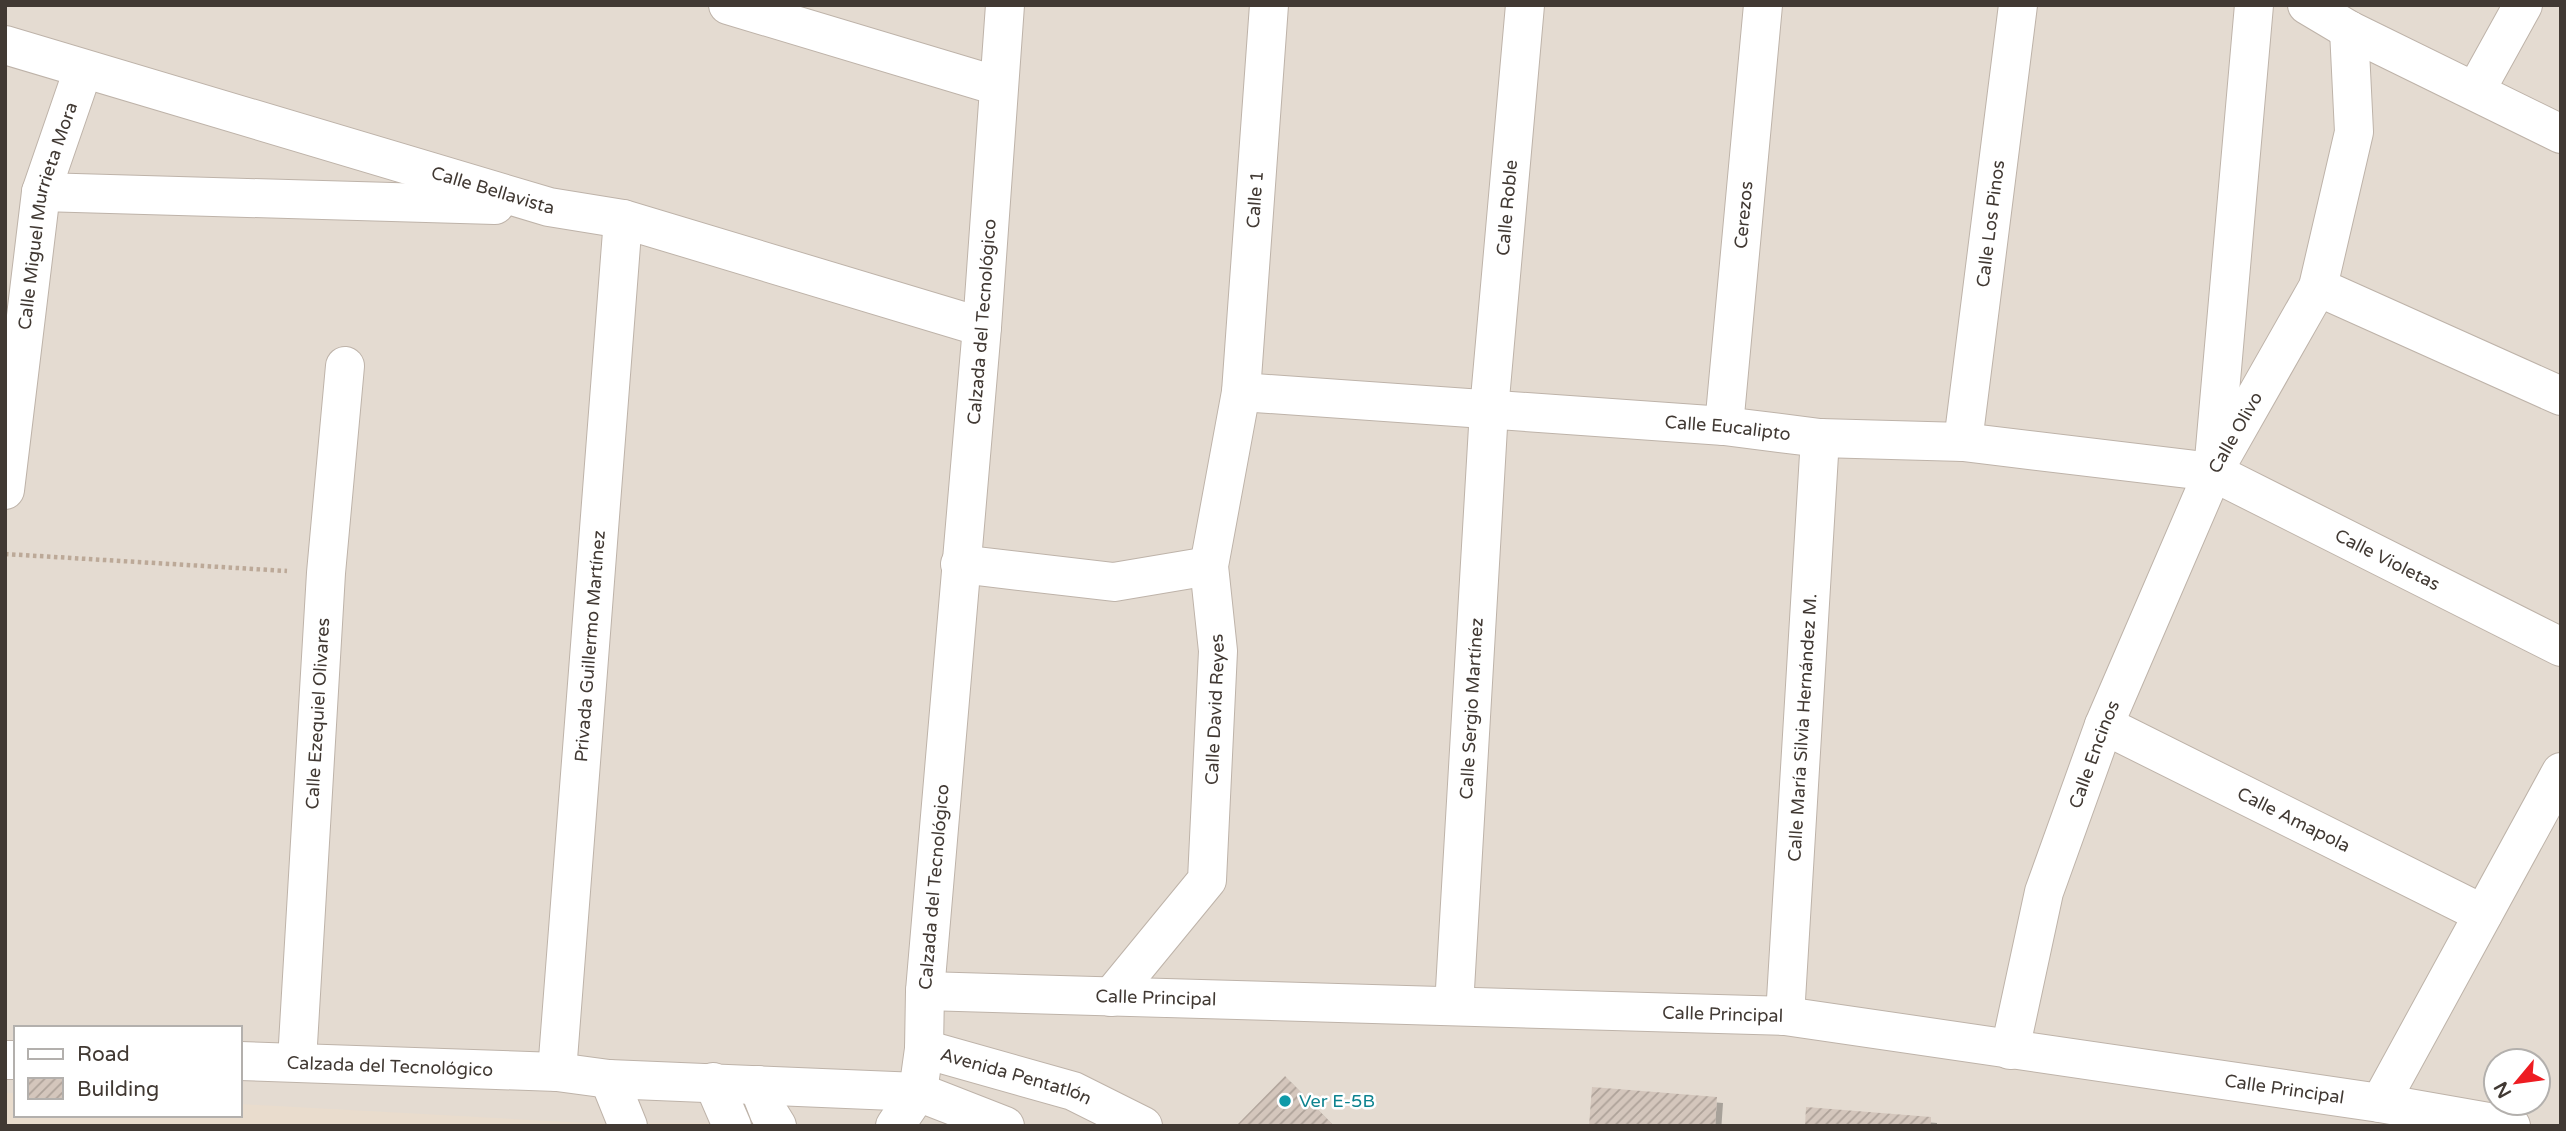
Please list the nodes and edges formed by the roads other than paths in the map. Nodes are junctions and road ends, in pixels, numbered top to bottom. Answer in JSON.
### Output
{"nodes":[{"id":1,"x":728,"y":5,"type":"edge"},
{"id":2,"x":1005,"y":5,"type":"edge"},
{"id":3,"x":1269,"y":5,"type":"edge"},
{"id":4,"x":1525,"y":5,"type":"edge"},
{"id":5,"x":1763,"y":5,"type":"edge"},
{"id":6,"x":2018,"y":5,"type":"edge"},
{"id":7,"x":2254,"y":5,"type":"edge"},
{"id":8,"x":2306,"y":5,"type":"edge"},
{"id":9,"x":2523,"y":5,"type":"edge"},
{"id":10,"x":2349,"y":30,"type":"junction"},
{"id":11,"x":5,"y":45,"type":"edge"},
{"id":12,"x":83,"y":70,"type":"junction"},
{"id":13,"x":998,"y":86,"type":"junction"},
{"id":14,"x":2476,"y":90,"type":"junction"},
{"id":15,"x":2561,"y":134,"type":"edge"},
{"id":16,"x":41,"y":192,"type":"junction"},
{"id":17,"x":549,"y":207,"type":"junction"},
{"id":18,"x":623,"y":219,"type":"junction"},
{"id":19,"x":18,"y":285,"type":"edge"},
{"id":20,"x":2318,"y":287,"type":"junction"},
{"id":21,"x":982,"y":327,"type":"junction"},
{"id":22,"x":345,"y":366,"type":"dead end"},
{"id":23,"x":1241,"y":392,"type":"junction"},
{"id":24,"x":2561,"y":396,"type":"edge"},
{"id":25,"x":1489,"y":410,"type":"junction"},
{"id":26,"x":1724,"y":426,"type":"junction"},
{"id":27,"x":1820,"y":438,"type":"junction"},
{"id":28,"x":1963,"y":442,"type":"junction"},
{"id":29,"x":2213,"y":472,"type":"junction"},
{"id":30,"x":5,"y":490,"type":"edge"},
{"id":31,"x":960,"y":564,"type":"junction"},
{"id":32,"x":1209,"y":566,"type":"junction"},
{"id":33,"x":2561,"y":647,"type":"edge"},
{"id":34,"x":2104,"y":725,"type":"junction"},
{"id":35,"x":2561,"y":772,"type":"edge"},
{"id":36,"x":2483,"y":914,"type":"junction"},
{"id":37,"x":925,"y":992,"type":"junction"},
{"id":38,"x":1111,"y":997,"type":"junction"},
{"id":39,"x":1454,"y":1006,"type":"junction"},
{"id":40,"x":1785,"y":1016,"type":"junction"},
{"id":41,"x":924,"y":1049,"type":"junction"},
{"id":42,"x":2010,"y":1050,"type":"junction"},
{"id":43,"x":242,"y":1061,"type":"edge"},
{"id":44,"x":297,"y":1061,"type":"junction"},
{"id":45,"x":556,"y":1072,"type":"junction"},
{"id":46,"x":609,"y":1079,"type":"junction"},
{"id":47,"x":713,"y":1082,"type":"junction"},
{"id":48,"x":758,"y":1085,"type":"junction"},
{"id":49,"x":918,"y":1093,"type":"junction"},
{"id":50,"x":2380,"y":1102,"type":"junction"},
{"id":51,"x":628,"y":1126,"type":"edge"},
{"id":52,"x":732,"y":1126,"type":"edge"},
{"id":53,"x":777,"y":1126,"type":"edge"},
{"id":54,"x":895,"y":1126,"type":"edge"},
{"id":55,"x":1004,"y":1126,"type":"edge"},
{"id":56,"x":1143,"y":1126,"type":"edge"},
{"id":57,"x":2511,"y":1126,"type":"edge"}],
"edges":[{"from":1,"to":13,"type":"street"},
{"from":2,"to":13,"type":"street","name":"Calzada del Tecnológico"},
{"from":3,"to":23,"type":"street","name":"Calle 1"},
{"from":4,"to":25,"type":"street","name":"Calle Roble"},
{"from":5,"to":26,"type":"street","name":"Cerezos"},
{"from":6,"to":28,"type":"street","name":"Calle Los Pinos"},
{"from":7,"to":29,"type":"street","name":"Calle Olivo"},
{"from":8,"to":10,"type":"street"},
{"from":9,"to":14,"type":"street"},
{"from":10,"to":14,"type":"street"},
{"from":10,"to":20,"type":"street","name":"Calle Olivo"},
{"from":11,"to":12,"type":"street","name":"Calle Bellavista"},
{"from":12,"to":16,"type":"street","name":"Calle Miguel Murrieta Mora"},
{"from":12,"to":17,"type":"street","name":"Calle Bellavista"},
{"from":13,"to":21,"type":"street","name":"Calzada del Tecnológico"},
{"from":14,"to":15,"type":"street"},
{"from":16,"to":17,"type":"street"},
{"from":16,"to":19,"type":"street","name":"Calle Miguel Murrieta Mora"},
{"from":17,"to":18,"type":"street","name":"Calle Bellavista"},
{"from":18,"to":21,"type":"street","name":"Calle Bellavista"},
{"from":18,"to":45,"type":"street","name":"Privada Guillermo Martínez"},
{"from":19,"to":30,"type":"street","name":"Calle Miguel Murrieta Mora"},
{"from":20,"to":24,"type":"street"},
{"from":20,"to":29,"type":"street","name":"Calle Olivo"},
{"from":21,"to":31,"type":"street","name":"Calzada del Tecnológico"},
{"from":22,"to":44,"type":"street","name":"Calle Ezequiel Olivares"},
{"from":23,"to":25,"type":"street","name":"Calle Eucalipto"},
{"from":23,"to":32,"type":"street","name":"Calle David Reyes"},
{"from":25,"to":26,"type":"street","name":"Calle Eucalipto"},
{"from":25,"to":39,"type":"street","name":"Calle Sergio Martínez"},
{"from":26,"to":27,"type":"street","name":"Calle Eucalipto"},
{"from":27,"to":28,"type":"street","name":"Calle Eucalipto"},
{"from":27,"to":40,"type":"street","name":"Calle María Silvia Hernández M."},
{"from":28,"to":29,"type":"street","name":"Calle Eucalipto"},
{"from":29,"to":33,"type":"street","name":"Calle Violetas"},
{"from":29,"to":34,"type":"street","name":"Calle Encinos"},
{"from":31,"to":32,"type":"street"},
{"from":31,"to":37,"type":"street","name":"Calzada del Tecnológico"},
{"from":32,"to":38,"type":"street","name":"Calle David Reyes"},
{"from":34,"to":36,"type":"street","name":"Calle Amapola"},
{"from":34,"to":42,"type":"street","name":"Calle Encinos"},
{"from":35,"to":36,"type":"street"},
{"from":36,"to":50,"type":"street"},
{"from":37,"to":38,"type":"street","name":"Calle Principal"},
{"from":37,"to":41,"type":"street","name":"Calzada del Tecnológico"},
{"from":38,"to":39,"type":"street","name":"Calle Principal"},
{"from":39,"to":40,"type":"street","name":"Calle Principal"},
{"from":40,"to":42,"type":"street","name":"Calle Principal"},
{"from":41,"to":49,"type":"street","name":"Calzada del Tecnológico"},
{"from":41,"to":56,"type":"street","name":"Avenida Pentatlón"},
{"from":42,"to":50,"type":"street","name":"Calle Principal"},
{"from":43,"to":44,"type":"street","name":"Calzada del Tecnológico"},
{"from":44,"to":45,"type":"street","name":"Calzada del Tecnológico"},
{"from":45,"to":46,"type":"street","name":"Calzada del Tecnológico"},
{"from":46,"to":47,"type":"street","name":"Calzada del Tecnológico"},
{"from":46,"to":51,"type":"street"},
{"from":47,"to":48,"type":"street","name":"Calzada del Tecnológico"},
{"from":47,"to":52,"type":"street"},
{"from":48,"to":49,"type":"street","name":"Calzada del Tecnológico"},
{"from":48,"to":53,"type":"street"},
{"from":49,"to":54,"type":"street"},
{"from":49,"to":55,"type":"street"},
{"from":50,"to":57,"type":"street","name":"Calle Principal"}]}
